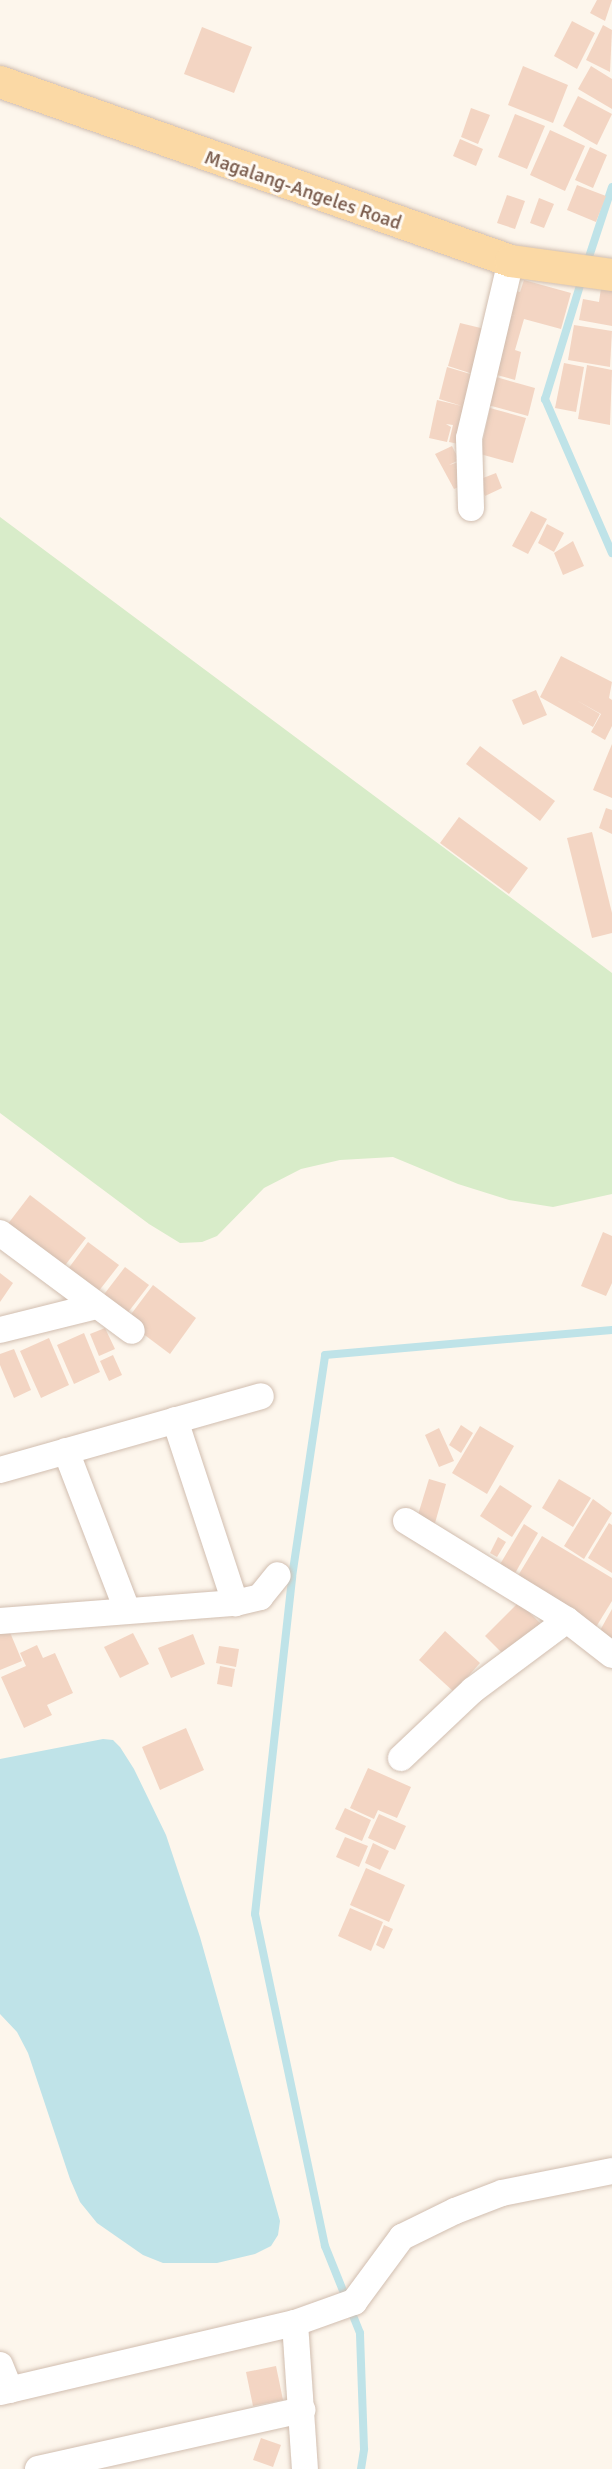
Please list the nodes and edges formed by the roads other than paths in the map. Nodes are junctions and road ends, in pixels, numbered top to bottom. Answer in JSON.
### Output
{"nodes":[{"id":1,"x":0,"y":82,"type":"edge"},
{"id":2,"x":511,"y":261,"type":"junction"},
{"id":3,"x":609,"y":275,"type":"edge"},
{"id":4,"x":471,"y":508,"type":"dead end"},
{"id":5,"x":0,"y":1233,"type":"edge"},
{"id":6,"x":96,"y":1306,"type":"junction"},
{"id":7,"x":0,"y":1330,"type":"edge"},
{"id":8,"x":132,"y":1331,"type":"dead end"},
{"id":9,"x":261,"y":1396,"type":"dead end"},
{"id":10,"x":175,"y":1420,"type":"junction"},
{"id":11,"x":66,"y":1451,"type":"junction"},
{"id":12,"x":0,"y":1470,"type":"edge"},
{"id":13,"x":406,"y":1521,"type":"dead end"},
{"id":14,"x":278,"y":1575,"type":"dead end"},
{"id":15,"x":235,"y":1603,"type":"junction"},
{"id":16,"x":127,"y":1610,"type":"junction"},
{"id":17,"x":2,"y":1616,"type":"edge"},
{"id":18,"x":567,"y":1620,"type":"junction"},
{"id":19,"x":612,"y":1655,"type":"edge"},
{"id":20,"x":401,"y":1758,"type":"dead end"},
{"id":21,"x":612,"y":2171,"type":"edge"},
{"id":22,"x":301,"y":2321,"type":"junction"},
{"id":23,"x":0,"y":2365,"type":"edge"},
{"id":24,"x":5,"y":2391,"type":"edge"},
{"id":25,"x":302,"y":2410,"type":"junction"},
{"id":26,"x":38,"y":2469,"type":"edge"},
{"id":27,"x":305,"y":2469,"type":"edge"}],
"edges":[{"from":1,"to":2,"type":"main road","name":"Magalang-Angeles Road"},
{"from":2,"to":3,"type":"main road","name":"Magalang-Angeles Road"},
{"from":2,"to":4,"type":"street"},
{"from":5,"to":6,"type":"street"},
{"from":6,"to":7,"type":"street"},
{"from":6,"to":8,"type":"street"},
{"from":9,"to":10,"type":"street"},
{"from":10,"to":11,"type":"street"},
{"from":10,"to":15,"type":"street"},
{"from":11,"to":12,"type":"street"},
{"from":11,"to":16,"type":"street"},
{"from":13,"to":18,"type":"street"},
{"from":14,"to":15,"type":"street"},
{"from":15,"to":16,"type":"street"},
{"from":16,"to":17,"type":"street"},
{"from":18,"to":19,"type":"street"},
{"from":18,"to":20,"type":"street"},
{"from":21,"to":22,"type":"street"},
{"from":22,"to":24,"type":"street"},
{"from":22,"to":25,"type":"street"},
{"from":23,"to":24,"type":"street"},
{"from":25,"to":26,"type":"street"},
{"from":25,"to":27,"type":"street"}]}
